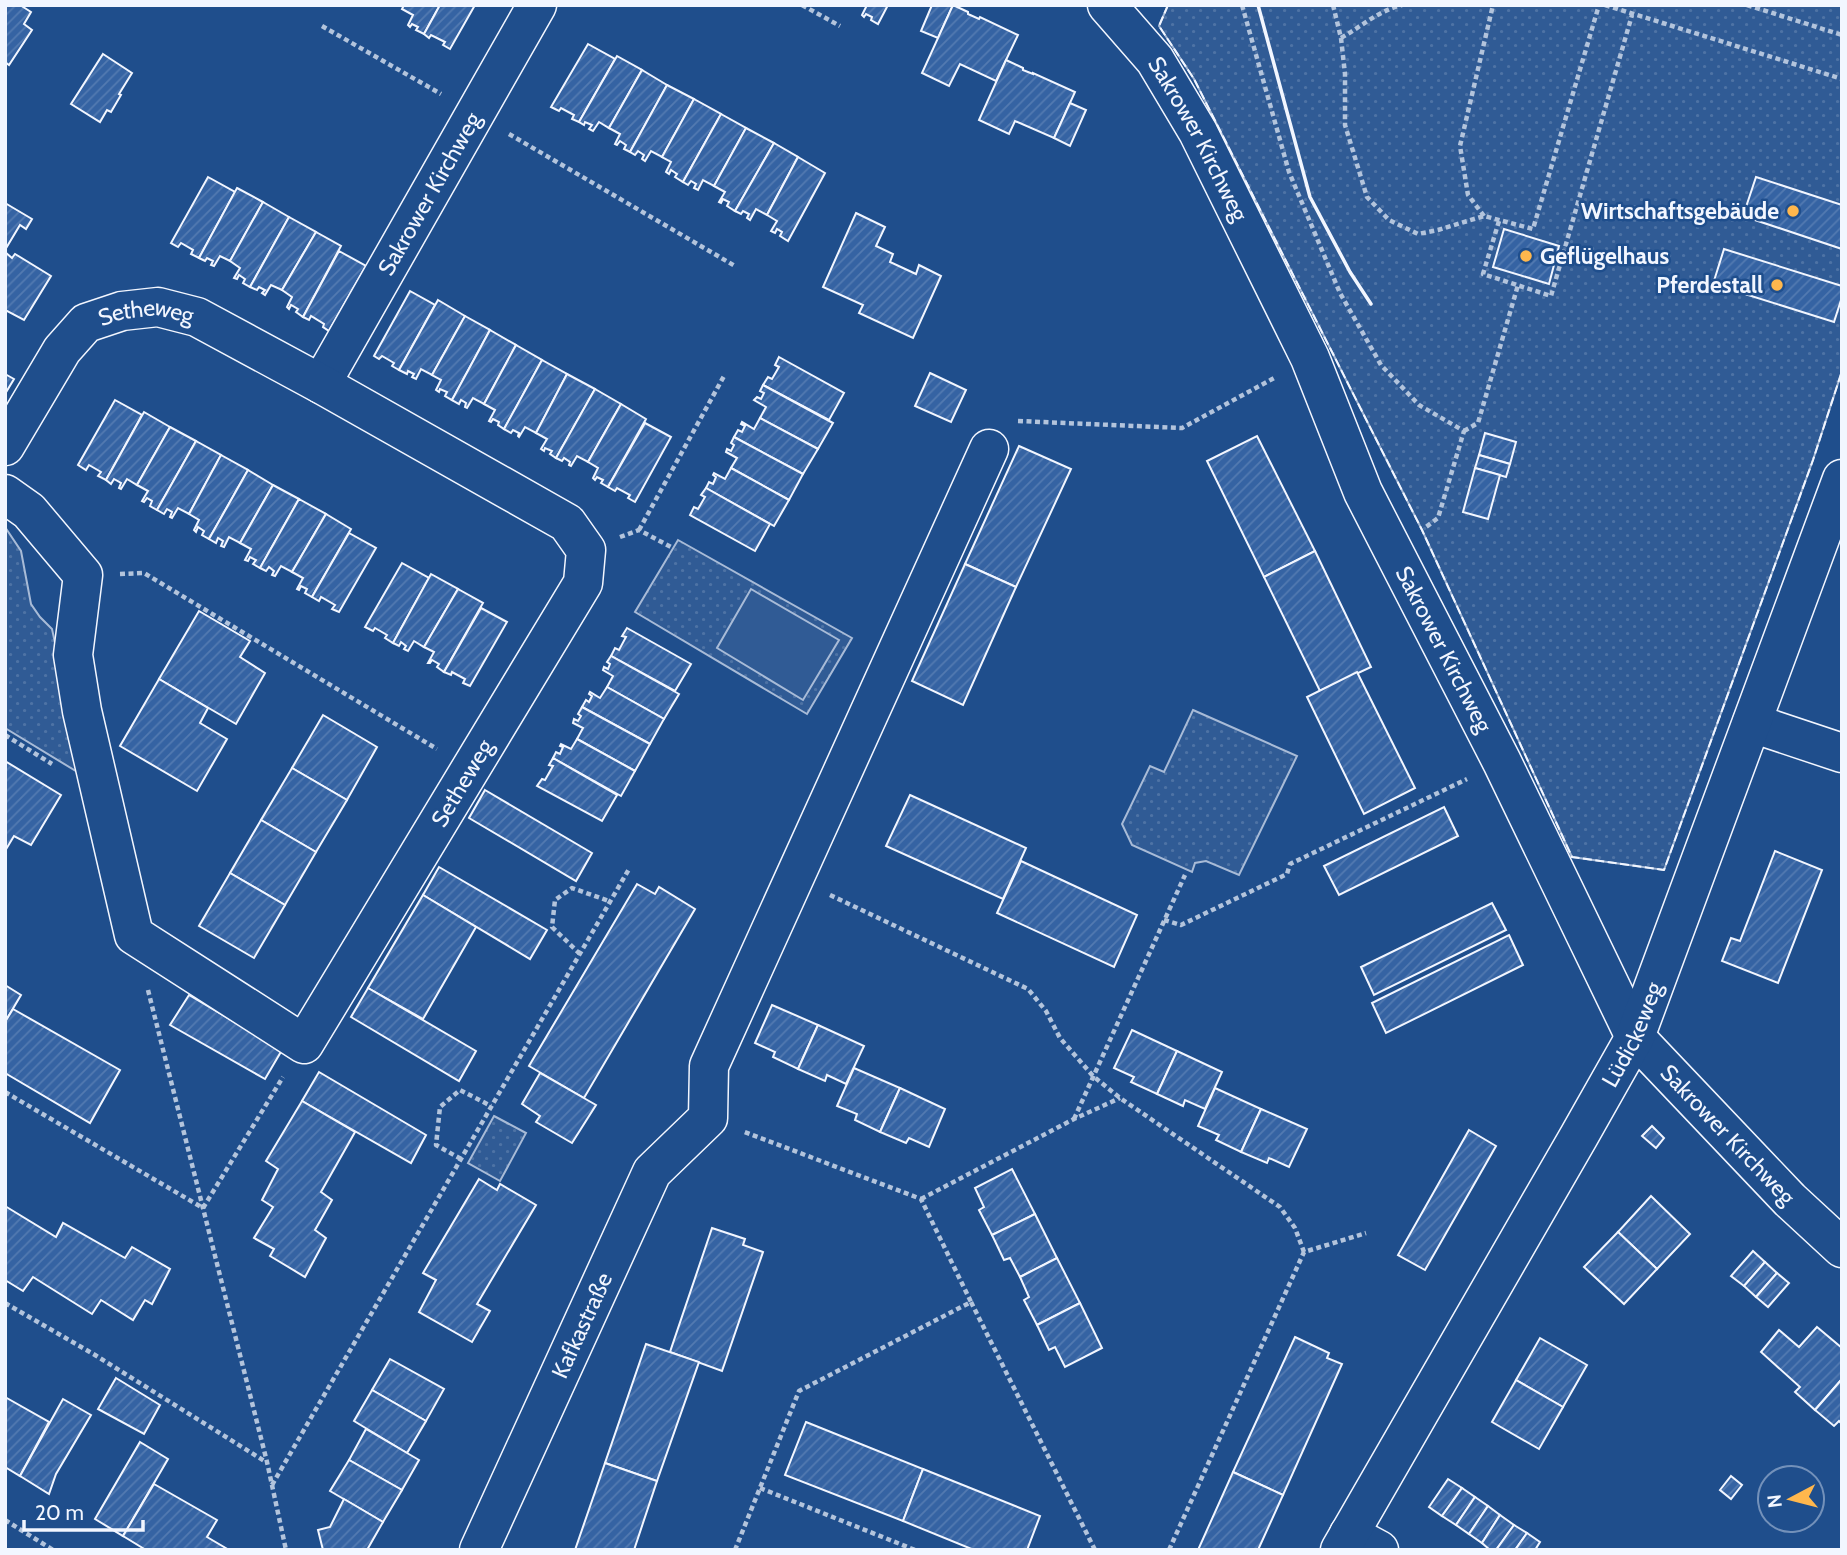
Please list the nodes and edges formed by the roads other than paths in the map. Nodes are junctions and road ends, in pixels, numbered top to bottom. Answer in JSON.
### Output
{"nodes":[{"id":1,"x":537,"y":5,"type":"edge"},
{"id":2,"x":1107,"y":5,"type":"edge"},
{"id":3,"x":321,"y":384,"type":"junction"},
{"id":4,"x":5,"y":446,"type":"edge"},
{"id":5,"x":989,"y":449,"type":"road end"},
{"id":6,"x":1842,"y":479,"type":"edge"},
{"id":7,"x":5,"y":494,"type":"edge"},
{"id":8,"x":1752,"y":723,"type":"junction"},
{"id":9,"x":1842,"y":754,"type":"edge"},
{"id":10,"x":1634,"y":1037,"type":"junction"},
{"id":11,"x":1842,"y":1248,"type":"edge"},
{"id":12,"x":1356,"y":1545,"type":"edge"},
{"id":13,"x":478,"y":1550,"type":"edge"}],
"edges":[{"from":1,"to":3,"type":"street","name":"Sakrower Kirchweg"},
{"from":2,"to":10,"type":"street","name":"Sakrower Kirchweg"},
{"from":3,"to":4,"type":"street","name":"Setheweg"},
{"from":3,"to":7,"type":"street","name":"Setheweg"},
{"from":5,"to":13,"type":"street","name":"Kafkastraße"},
{"from":6,"to":8,"type":"street","name":"Lüdickeweg"},
{"from":8,"to":9,"type":"street"},
{"from":8,"to":10,"type":"street","name":"Lüdickeweg"},
{"from":10,"to":11,"type":"street","name":"Sakrower Kirchweg"},
{"from":10,"to":12,"type":"street","name":"Lüdickeweg"}]}
